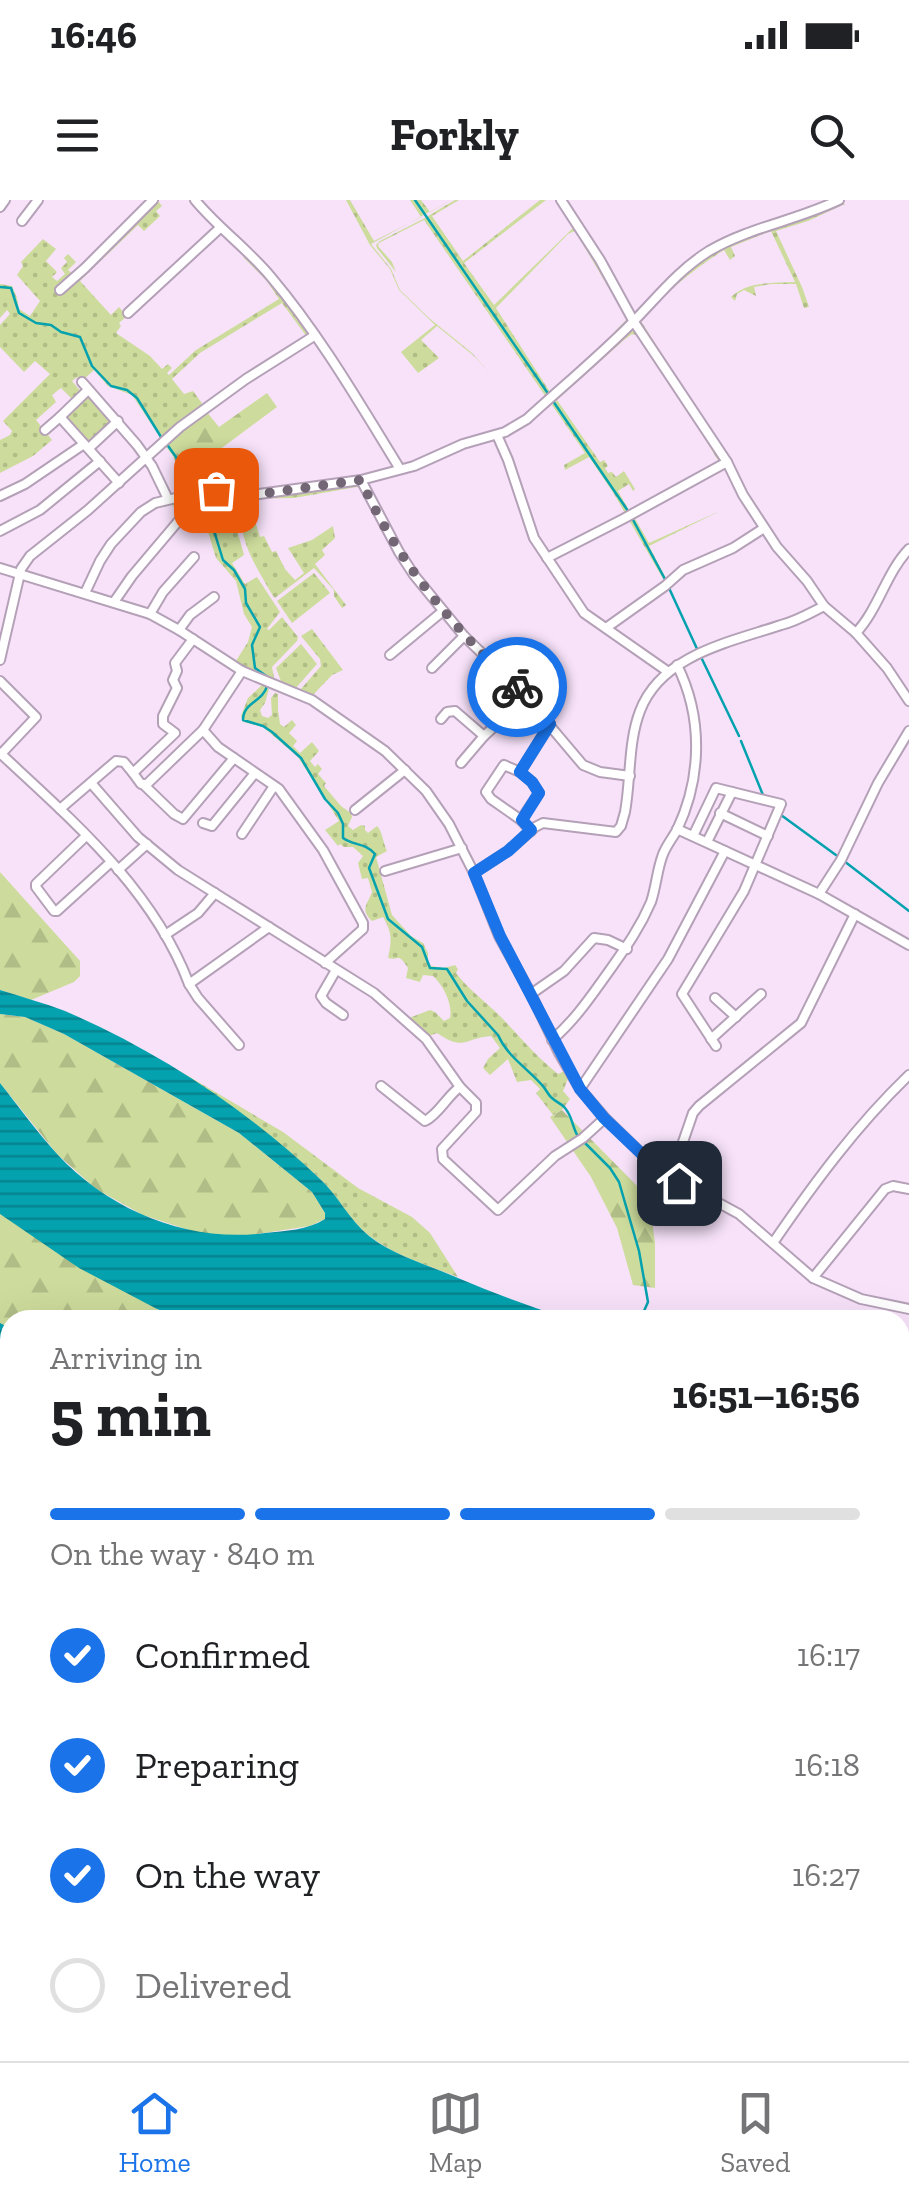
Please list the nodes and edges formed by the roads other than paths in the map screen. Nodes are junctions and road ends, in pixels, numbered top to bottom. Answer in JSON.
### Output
{"nodes":[{"id":1,"x":5,"y":200,"type":"edge"},
{"id":2,"x":38,"y":200,"type":"edge"},
{"id":3,"x":153,"y":200,"type":"edge"},
{"id":4,"x":195,"y":200,"type":"edge"},
{"id":5,"x":561,"y":200,"type":"edge"},
{"id":6,"x":838,"y":200,"type":"edge"},
{"id":7,"x":0,"y":207,"type":"edge"},
{"id":8,"x":22,"y":221,"type":"dead end"},
{"id":9,"x":220,"y":228,"type":"junction"},
{"id":10,"x":60,"y":290,"type":"dead end"},
{"id":11,"x":128,"y":313,"type":"dead end"},
{"id":12,"x":634,"y":322,"type":"junction"},
{"id":13,"x":314,"y":336,"type":"junction"},
{"id":14,"x":60,"y":417,"type":"junction"},
{"id":15,"x":118,"y":421,"type":"junction"},
{"id":16,"x":45,"y":430,"type":"dead end"},
{"id":17,"x":497,"y":435,"type":"junction"},
{"id":18,"x":86,"y":446,"type":"junction"},
{"id":19,"x":146,"y":458,"type":"junction"},
{"id":20,"x":100,"y":460,"type":"junction"},
{"id":21,"x":727,"y":462,"type":"junction"},
{"id":22,"x":400,"y":469,"type":"junction"},
{"id":23,"x":361,"y":480,"type":"junction"},
{"id":24,"x":119,"y":483,"type":"junction"},
{"id":25,"x":0,"y":496,"type":"edge"},
{"id":26,"x":168,"y":498,"type":"junction"},
{"id":27,"x":181,"y":518,"type":"dead end"},
{"id":28,"x":764,"y":528,"type":"junction"},
{"id":29,"x":0,"y":531,"type":"edge"},
{"id":30,"x":909,"y":549,"type":"edge"},
{"id":31,"x":194,"y":557,"type":"dead end"},
{"id":32,"x":547,"y":558,"type":"junction"},
{"id":33,"x":0,"y":568,"type":"edge"},
{"id":34,"x":20,"y":574,"type":"junction"},
{"id":35,"x":85,"y":594,"type":"junction"},
{"id":36,"x":214,"y":597,"type":"dead end"},
{"id":37,"x":114,"y":602,"type":"junction"},
{"id":38,"x":824,"y":606,"type":"junction"},
{"id":39,"x":443,"y":611,"type":"junction"},
{"id":40,"x":150,"y":614,"type":"junction"},
{"id":41,"x":606,"y":628,"type":"junction"},
{"id":42,"x":179,"y":630,"type":"junction"},
{"id":43,"x":856,"y":634,"type":"junction"},
{"id":44,"x":464,"y":636,"type":"junction"},
{"id":45,"x":192,"y":639,"type":"junction"},
{"id":46,"x":390,"y":655,"type":"dead end"},
{"id":47,"x":0,"y":660,"type":"edge"},
{"id":48,"x":677,"y":665,"type":"junction"},
{"id":49,"x":432,"y":668,"type":"dead end"},
{"id":50,"x":242,"y":671,"type":"junction"},
{"id":51,"x":667,"y":671,"type":"junction"},
{"id":52,"x":0,"y":680,"type":"edge"},
{"id":53,"x":526,"y":697,"type":"junction"},
{"id":54,"x":909,"y":701,"type":"edge"},
{"id":55,"x":44,"y":708,"type":"dead end"},
{"id":56,"x":36,"y":717,"type":"junction"},
{"id":57,"x":442,"y":719,"type":"dead end"},
{"id":58,"x":550,"y":724,"type":"junction"},
{"id":59,"x":203,"y":730,"type":"junction"},
{"id":60,"x":909,"y":731,"type":"edge"},
{"id":61,"x":484,"y":736,"type":"junction"},
{"id":62,"x":0,"y":754,"type":"edge"},
{"id":63,"x":234,"y":758,"type":"junction"},
{"id":64,"x":461,"y":762,"type":"dead end"},
{"id":65,"x":405,"y":770,"type":"junction"},
{"id":66,"x":520,"y":772,"type":"junction"},
{"id":67,"x":133,"y":773,"type":"junction"},
{"id":68,"x":255,"y":773,"type":"junction"},
{"id":69,"x":630,"y":776,"type":"junction"},
{"id":70,"x":91,"y":783,"type":"junction"},
{"id":71,"x":144,"y":785,"type":"junction"},
{"id":72,"x":274,"y":786,"type":"junction"},
{"id":73,"x":732,"y":792,"type":"junction"},
{"id":74,"x":60,"y":809,"type":"junction"},
{"id":75,"x":355,"y":810,"type":"dead end"},
{"id":76,"x":720,"y":814,"type":"junction"},
{"id":77,"x":522,"y":820,"type":"junction"},
{"id":78,"x":203,"y":823,"type":"dead end"},
{"id":79,"x":678,"y":829,"type":"junction"},
{"id":80,"x":531,"y":830,"type":"junction"},
{"id":81,"x":242,"y":834,"type":"dead end"},
{"id":82,"x":86,"y":836,"type":"junction"},
{"id":83,"x":693,"y":836,"type":"junction"},
{"id":84,"x":768,"y":836,"type":"junction"},
{"id":85,"x":706,"y":842,"type":"junction"},
{"id":86,"x":147,"y":844,"type":"junction"},
{"id":87,"x":462,"y":848,"type":"junction"},
{"id":88,"x":725,"y":851,"type":"junction"},
{"id":89,"x":757,"y":864,"type":"junction"},
{"id":90,"x":114,"y":866,"type":"junction"},
{"id":91,"x":385,"y":871,"type":"dead end"},
{"id":92,"x":474,"y":873,"type":"junction"},
{"id":93,"x":215,"y":892,"type":"junction"},
{"id":94,"x":819,"y":894,"type":"junction"},
{"id":95,"x":855,"y":914,"type":"junction"},
{"id":96,"x":269,"y":927,"type":"junction"},
{"id":97,"x":166,"y":935,"type":"junction"},
{"id":98,"x":909,"y":946,"type":"edge"},
{"id":99,"x":627,"y":949,"type":"junction"},
{"id":100,"x":325,"y":963,"type":"junction"},
{"id":101,"x":336,"y":970,"type":"junction"},
{"id":102,"x":190,"y":984,"type":"junction"},
{"id":103,"x":531,"y":994,"type":"junction"},
{"id":104,"x":761,"y":994,"type":"dead end"},
{"id":105,"x":715,"y":998,"type":"dead end"},
{"id":106,"x":343,"y":1015,"type":"dead end"},
{"id":107,"x":736,"y":1017,"type":"junction"},
{"id":108,"x":552,"y":1040,"type":"junction"},
{"id":109,"x":239,"y":1045,"type":"dead end"},
{"id":110,"x":909,"y":1075,"type":"edge"},
{"id":111,"x":381,"y":1086,"type":"dead end"},
{"id":112,"x":460,"y":1087,"type":"junction"},
{"id":113,"x":580,"y":1089,"type":"junction"},
{"id":114,"x":604,"y":1118,"type":"junction"},
{"id":115,"x":668,"y":1175,"type":"junction"},
{"id":116,"x":909,"y":1188,"type":"edge"},
{"id":117,"x":773,"y":1243,"type":"junction"},
{"id":118,"x":812,"y":1278,"type":"junction"},
{"id":119,"x":909,"y":1309,"type":"edge"}],
"edges":[{"from":1,"to":7,"type":"street"},
{"from":2,"to":8,"type":"street"},
{"from":3,"to":10,"type":"street"},
{"from":4,"to":9,"type":"street"},
{"from":5,"to":12,"type":"street"},
{"from":6,"to":12,"type":"street"},
{"from":9,"to":11,"type":"street"},
{"from":9,"to":13,"type":"street"},
{"from":12,"to":17,"type":"street"},
{"from":12,"to":21,"type":"street"},
{"from":13,"to":19,"type":"street"},
{"from":13,"to":22,"type":"street"},
{"from":14,"to":15,"type":"street"},
{"from":14,"to":16,"type":"street"},
{"from":14,"to":18,"type":"street"},
{"from":15,"to":18,"type":"street"},
{"from":15,"to":19,"type":"street"},
{"from":17,"to":22,"type":"street"},
{"from":17,"to":32,"type":"street"},
{"from":18,"to":20,"type":"street"},
{"from":18,"to":25,"type":"street"},
{"from":19,"to":24,"type":"street"},
{"from":19,"to":26,"type":"street"},
{"from":20,"to":24,"type":"street"},
{"from":20,"to":29,"type":"street"},
{"from":21,"to":28,"type":"street"},
{"from":21,"to":32,"type":"street"},
{"from":22,"to":23,"type":"street"},
{"from":23,"to":26,"type":"street"},
{"from":23,"to":39,"type":"street"},
{"from":24,"to":34,"type":"street"},
{"from":26,"to":35,"type":"street"},
{"from":27,"to":37,"type":"street"},
{"from":28,"to":38,"type":"street"},
{"from":28,"to":41,"type":"street"},
{"from":30,"to":43,"type":"street"},
{"from":31,"to":40,"type":"street"},
{"from":32,"to":41,"type":"street"},
{"from":33,"to":34,"type":"street"},
{"from":34,"to":35,"type":"street"},
{"from":34,"to":47,"type":"street"},
{"from":35,"to":37,"type":"street"},
{"from":36,"to":42,"type":"street"},
{"from":37,"to":40,"type":"street"},
{"from":38,"to":43,"type":"street"},
{"from":38,"to":48,"type":"street"},
{"from":39,"to":44,"type":"street"},
{"from":39,"to":46,"type":"street"},
{"from":40,"to":42,"type":"street"},
{"from":41,"to":51,"type":"street"},
{"from":42,"to":45,"type":"street"},
{"from":43,"to":54,"type":"street"},
{"from":44,"to":49,"type":"street"},
{"from":44,"to":53,"type":"street"},
{"from":45,"to":50,"type":"street"},
{"from":45,"to":67,"type":"street"},
{"from":48,"to":51,"type":"street"},
{"from":48,"to":79,"type":"street"},
{"from":50,"to":59,"type":"street"},
{"from":50,"to":65,"type":"street"},
{"from":51,"to":69,"type":"street"},
{"from":52,"to":56,"type":"street"},
{"from":53,"to":58,"type":"street"},
{"from":53,"to":61,"type":"street"},
{"from":55,"to":56,"type":"street"},
{"from":56,"to":62,"type":"street"},
{"from":57,"to":61,"type":"street"},
{"from":58,"to":66,"type":"street"},
{"from":58,"to":69,"type":"street"},
{"from":59,"to":63,"type":"street"},
{"from":59,"to":71,"type":"street"},
{"from":60,"to":94,"type":"street"},
{"from":61,"to":64,"type":"street"},
{"from":62,"to":74,"type":"street"},
{"from":63,"to":68,"type":"street"},
{"from":63,"to":71,"type":"street"},
{"from":65,"to":75,"type":"street"},
{"from":65,"to":87,"type":"street"},
{"from":66,"to":77,"type":"street"},
{"from":66,"to":77,"type":"street"},
{"from":67,"to":70,"type":"street"},
{"from":67,"to":71,"type":"street"},
{"from":68,"to":72,"type":"street"},
{"from":68,"to":78,"type":"street"},
{"from":69,"to":80,"type":"street"},
{"from":70,"to":74,"type":"street"},
{"from":70,"to":86,"type":"street"},
{"from":72,"to":81,"type":"street"},
{"from":72,"to":100,"type":"street"},
{"from":73,"to":76,"type":"street"},
{"from":73,"to":83,"type":"street"},
{"from":73,"to":84,"type":"street"},
{"from":74,"to":82,"type":"street"},
{"from":76,"to":84,"type":"street"},
{"from":76,"to":85,"type":"street"},
{"from":77,"to":80,"type":"street"},
{"from":79,"to":83,"type":"street"},
{"from":79,"to":99,"type":"street"},
{"from":80,"to":92,"type":"street"},
{"from":82,"to":90,"type":"street"},
{"from":82,"to":90,"type":"street"},
{"from":83,"to":85,"type":"street"},
{"from":84,"to":89,"type":"street"},
{"from":85,"to":88,"type":"street"},
{"from":86,"to":90,"type":"street"},
{"from":86,"to":93,"type":"street"},
{"from":87,"to":91,"type":"street"},
{"from":87,"to":92,"type":"street"},
{"from":88,"to":89,"type":"street"},
{"from":88,"to":113,"type":"street"},
{"from":89,"to":94,"type":"street"},
{"from":89,"to":107,"type":"street"},
{"from":90,"to":97,"type":"street"},
{"from":92,"to":103,"type":"street"},
{"from":93,"to":96,"type":"street"},
{"from":93,"to":97,"type":"street"},
{"from":94,"to":95,"type":"street"},
{"from":95,"to":98,"type":"street"},
{"from":95,"to":115,"type":"street"},
{"from":96,"to":100,"type":"street"},
{"from":96,"to":102,"type":"street"},
{"from":97,"to":102,"type":"street"},
{"from":99,"to":103,"type":"street"},
{"from":99,"to":108,"type":"street"},
{"from":100,"to":101,"type":"street"},
{"from":101,"to":106,"type":"street"},
{"from":101,"to":112,"type":"street"},
{"from":102,"to":109,"type":"street"},
{"from":103,"to":108,"type":"street"},
{"from":104,"to":107,"type":"street"},
{"from":105,"to":107,"type":"street"},
{"from":108,"to":113,"type":"street"},
{"from":110,"to":117,"type":"street"},
{"from":111,"to":112,"type":"street"},
{"from":112,"to":114,"type":"street"},
{"from":113,"to":114,"type":"street"},
{"from":114,"to":115,"type":"street"},
{"from":115,"to":117,"type":"street"},
{"from":116,"to":118,"type":"street"},
{"from":117,"to":118,"type":"street"},
{"from":118,"to":119,"type":"street"}]}
